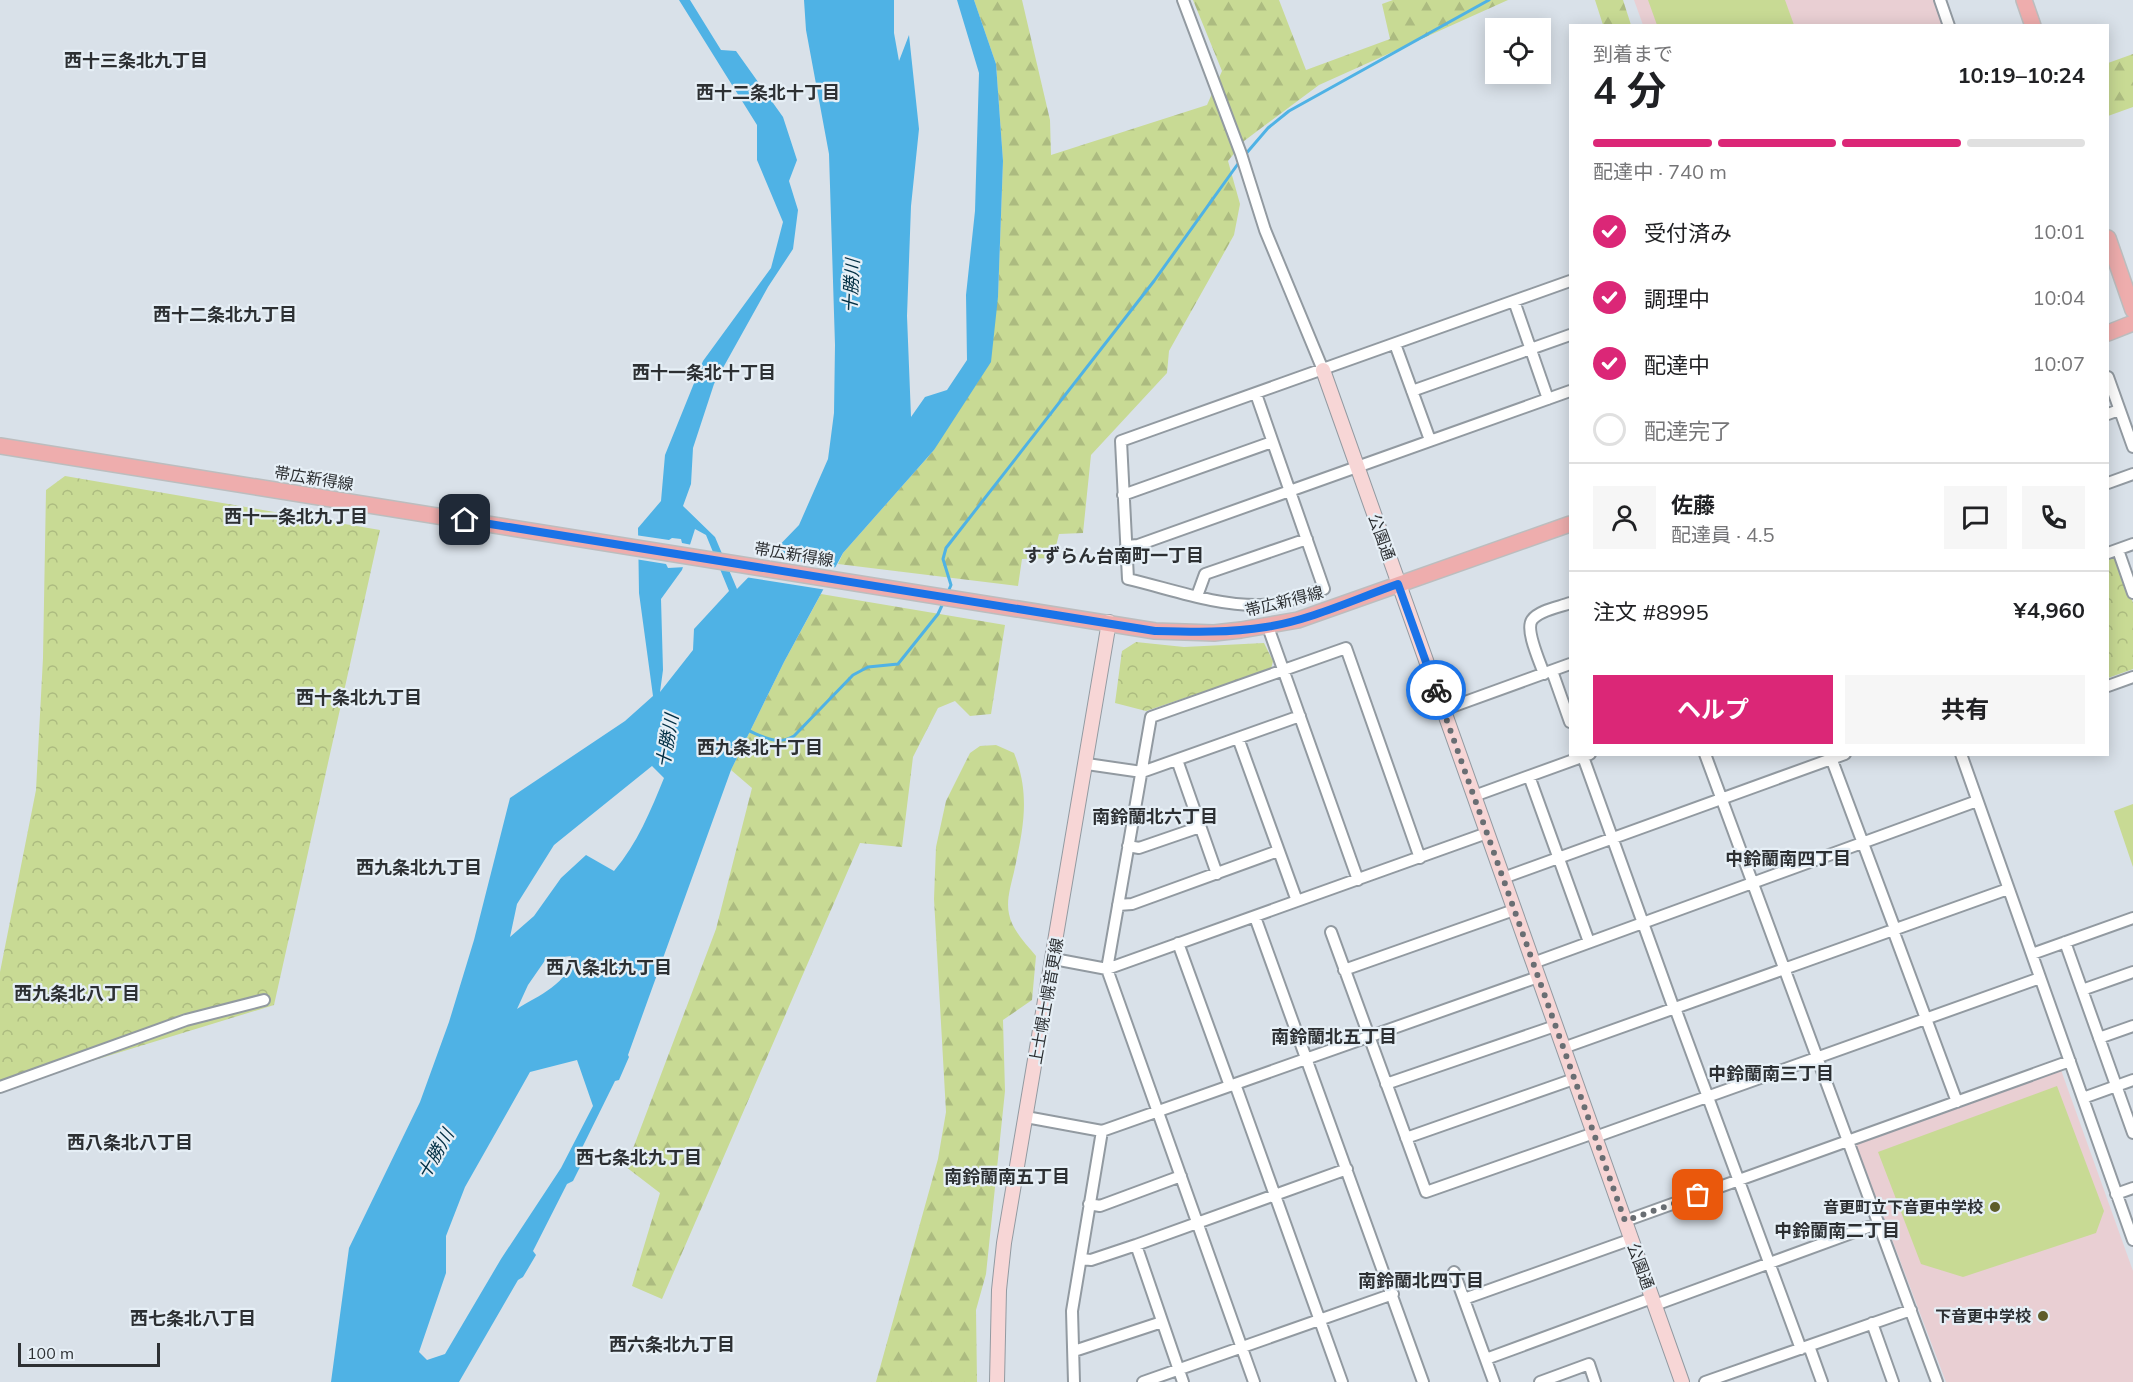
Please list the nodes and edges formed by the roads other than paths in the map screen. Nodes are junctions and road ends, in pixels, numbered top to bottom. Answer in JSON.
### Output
{"nodes":[{"id":1,"x":1184,"y":0,"type":"edge"},
{"id":2,"x":1940,"y":0,"type":"edge"},
{"id":3,"x":2024,"y":0,"type":"edge"},
{"id":4,"x":1948,"y":24,"type":"edge"},
{"id":5,"x":2032,"y":24,"type":"edge"},
{"id":6,"x":2109,"y":241,"type":"edge"},
{"id":7,"x":1569,"y":281,"type":"edge"},
{"id":8,"x":1514,"y":301,"type":"junction"},
{"id":9,"x":2133,"y":310,"type":"edge"},
{"id":10,"x":2133,"y":323,"type":"edge"},
{"id":11,"x":2109,"y":333,"type":"edge"},
{"id":12,"x":1569,"y":336,"type":"edge"},
{"id":13,"x":1395,"y":344,"type":"junction"},
{"id":14,"x":1530,"y":350,"type":"junction"},
{"id":15,"x":1323,"y":370,"type":"junction"},
{"id":16,"x":2109,"y":380,"type":"edge"},
{"id":17,"x":1412,"y":391,"type":"junction"},
{"id":18,"x":1569,"y":391,"type":"edge"},
{"id":19,"x":1256,"y":394,"type":"junction"},
{"id":20,"x":1548,"y":399,"type":"junction"},
{"id":21,"x":2120,"y":410,"type":"junction"},
{"id":22,"x":2109,"y":414,"type":"edge"},
{"id":23,"x":1430,"y":440,"type":"junction"},
{"id":24,"x":1272,"y":442,"type":"junction"},
{"id":25,"x":2,"y":446,"type":"edge"},
{"id":26,"x":2133,"y":447,"type":"edge"},
{"id":27,"x":1357,"y":467,"type":"junction"},
{"id":28,"x":2133,"y":474,"type":"edge"},
{"id":29,"x":2109,"y":483,"type":"edge"},
{"id":30,"x":1289,"y":491,"type":"junction"},
{"id":31,"x":1123,"y":495,"type":"junction"},
{"id":32,"x":1569,"y":525,"type":"edge"},
{"id":33,"x":1307,"y":539,"type":"junction"},
{"id":34,"x":2133,"y":544,"type":"edge"},
{"id":35,"x":1126,"y":546,"type":"junction"},
{"id":36,"x":2113,"y":552,"type":"edge"},
{"id":37,"x":1398,"y":584,"type":"junction"},
{"id":38,"x":2133,"y":593,"type":"edge"},
{"id":39,"x":1197,"y":596,"type":"junction"},
{"id":40,"x":1569,"y":603,"type":"edge"},
{"id":41,"x":1109,"y":622,"type":"junction"},
{"id":42,"x":1268,"y":627,"type":"junction"},
{"id":43,"x":1569,"y":664,"type":"edge"},
{"id":44,"x":1283,"y":669,"type":"junction"},
{"id":45,"x":1548,"y":672,"type":"junction"},
{"id":46,"x":2133,"y":677,"type":"edge"},
{"id":47,"x":2109,"y":686,"type":"edge"},
{"id":48,"x":1443,"y":710,"type":"junction"},
{"id":49,"x":1300,"y":716,"type":"junction"},
{"id":50,"x":1569,"y":720,"type":"edge"},
{"id":51,"x":1238,"y":738,"type":"junction"},
{"id":52,"x":1582,"y":756,"type":"edge"},
{"id":53,"x":1585,"y":756,"type":"edge"},
{"id":54,"x":1706,"y":756,"type":"edge"},
{"id":55,"x":1962,"y":756,"type":"edge"},
{"id":56,"x":1831,"y":757,"type":"edge"},
{"id":57,"x":1178,"y":760,"type":"junction"},
{"id":58,"x":1087,"y":764,"type":"junction"},
{"id":59,"x":1142,"y":772,"type":"junction"},
{"id":60,"x":1529,"y":776,"type":"junction"},
{"id":61,"x":1474,"y":796,"type":"junction"},
{"id":62,"x":1721,"y":800,"type":"junction"},
{"id":63,"x":1977,"y":801,"type":"junction"},
{"id":64,"x":1200,"y":827,"type":"junction"},
{"id":65,"x":1487,"y":833,"type":"junction"},
{"id":66,"x":1613,"y":839,"type":"junction"},
{"id":67,"x":1864,"y":843,"type":"junction"},
{"id":68,"x":1128,"y":846,"type":"junction"},
{"id":69,"x":1278,"y":851,"type":"junction"},
{"id":70,"x":1420,"y":858,"type":"junction"},
{"id":71,"x":1559,"y":859,"type":"junction"},
{"id":72,"x":1217,"y":874,"type":"junction"},
{"id":73,"x":1503,"y":878,"type":"junction"},
{"id":74,"x":1358,"y":880,"type":"junction"},
{"id":75,"x":1752,"y":882,"type":"junction"},
{"id":76,"x":2008,"y":889,"type":"junction"},
{"id":77,"x":1297,"y":902,"type":"junction"},
{"id":78,"x":1118,"y":905,"type":"junction"},
{"id":79,"x":1514,"y":910,"type":"junction"},
{"id":80,"x":1255,"y":916,"type":"junction"},
{"id":81,"x":2133,"y":918,"type":"edge"},
{"id":82,"x":1643,"y":923,"type":"junction"},
{"id":83,"x":1894,"y":930,"type":"junction"},
{"id":84,"x":1331,"y":932,"type":"dead end"},
{"id":85,"x":1589,"y":942,"type":"junction"},
{"id":86,"x":2065,"y":942,"type":"junction"},
{"id":87,"x":1178,"y":943,"type":"junction"},
{"id":88,"x":2032,"y":954,"type":"junction"},
{"id":89,"x":1054,"y":959,"type":"junction"},
{"id":90,"x":1533,"y":963,"type":"junction"},
{"id":91,"x":1107,"y":969,"type":"junction"},
{"id":92,"x":1344,"y":970,"type":"junction"},
{"id":93,"x":1784,"y":970,"type":"junction"},
{"id":94,"x":2133,"y":972,"type":"edge"},
{"id":95,"x":1538,"y":977,"type":"junction"},
{"id":96,"x":2040,"y":978,"type":"junction"},
{"id":97,"x":2082,"y":990,"type":"junction"},
{"id":98,"x":264,"y":1000,"type":"dead end"},
{"id":99,"x":1675,"y":1009,"type":"junction"},
{"id":100,"x":1927,"y":1019,"type":"junction"},
{"id":101,"x":1555,"y":1026,"type":"junction"},
{"id":102,"x":2133,"y":1026,"type":"edge"},
{"id":103,"x":1368,"y":1036,"type":"junction"},
{"id":104,"x":2099,"y":1038,"type":"junction"},
{"id":105,"x":1563,"y":1048,"type":"junction"},
{"id":106,"x":1306,"y":1058,"type":"junction"},
{"id":107,"x":1817,"y":1058,"type":"junction"},
{"id":108,"x":2070,"y":1061,"type":"junction"},
{"id":109,"x":1574,"y":1079,"type":"junction"},
{"id":110,"x":2133,"y":1080,"type":"edge"},
{"id":111,"x":1386,"y":1084,"type":"junction"},
{"id":112,"x":1232,"y":1085,"type":"junction"},
{"id":113,"x":2116,"y":1086,"type":"junction"},
{"id":114,"x":0,"y":1088,"type":"edge"},
{"id":115,"x":1709,"y":1098,"type":"junction"},
{"id":116,"x":2083,"y":1098,"type":"junction"},
{"id":117,"x":1957,"y":1102,"type":"junction"},
{"id":118,"x":1158,"y":1112,"type":"junction"},
{"id":119,"x":1026,"y":1117,"type":"junction"},
{"id":120,"x":1102,"y":1131,"type":"junction"},
{"id":121,"x":2133,"y":1133,"type":"edge"},
{"id":122,"x":1594,"y":1135,"type":"junction"},
{"id":123,"x":1406,"y":1138,"type":"junction"},
{"id":124,"x":1848,"y":1141,"type":"junction"},
{"id":125,"x":1347,"y":1170,"type":"junction"},
{"id":126,"x":1181,"y":1176,"type":"junction"},
{"id":127,"x":1738,"y":1181,"type":"junction"},
{"id":128,"x":2133,"y":1188,"type":"edge"},
{"id":129,"x":2116,"y":1194,"type":"junction"},
{"id":130,"x":1276,"y":1196,"type":"junction"},
{"id":131,"x":1089,"y":1204,"type":"junction"},
{"id":132,"x":1625,"y":1221,"type":"junction"},
{"id":133,"x":1198,"y":1223,"type":"junction"},
{"id":134,"x":1879,"y":1223,"type":"junction"},
{"id":135,"x":1632,"y":1239,"type":"junction"},
{"id":136,"x":2133,"y":1240,"type":"edge"},
{"id":137,"x":1136,"y":1245,"type":"junction"},
{"id":138,"x":1081,"y":1259,"type":"junction"},
{"id":139,"x":1769,"y":1264,"type":"junction"},
{"id":140,"x":1454,"y":1272,"type":"dead end"},
{"id":141,"x":1393,"y":1294,"type":"junction"},
{"id":142,"x":1464,"y":1299,"type":"junction"},
{"id":143,"x":1654,"y":1301,"type":"junction"},
{"id":144,"x":1911,"y":1310,"type":"junction"},
{"id":145,"x":1321,"y":1321,"type":"junction"},
{"id":146,"x":1162,"y":1322,"type":"junction"},
{"id":147,"x":1872,"y":1323,"type":"junction"},
{"id":148,"x":1242,"y":1347,"type":"junction"},
{"id":149,"x":1805,"y":1347,"type":"junction"},
{"id":150,"x":1074,"y":1351,"type":"junction"},
{"id":151,"x":1486,"y":1359,"type":"junction"},
{"id":152,"x":1179,"y":1369,"type":"junction"},
{"id":153,"x":997,"y":1382,"type":"edge"},
{"id":154,"x":1074,"y":1382,"type":"edge"},
{"id":155,"x":1143,"y":1382,"type":"edge"},
{"id":156,"x":1184,"y":1382,"type":"edge"},
{"id":157,"x":1254,"y":1382,"type":"edge"},
{"id":158,"x":1342,"y":1382,"type":"edge"},
{"id":159,"x":1423,"y":1382,"type":"edge"},
{"id":160,"x":1494,"y":1382,"type":"edge"},
{"id":161,"x":1541,"y":1382,"type":"edge"},
{"id":162,"x":1595,"y":1382,"type":"edge"},
{"id":163,"x":1682,"y":1382,"type":"edge"},
{"id":164,"x":1704,"y":1382,"type":"edge"},
{"id":165,"x":1822,"y":1382,"type":"edge"},
{"id":166,"x":1893,"y":1382,"type":"edge"},
{"id":167,"x":1937,"y":1382,"type":"edge"}],
"edges":[{"from":1,"to":15,"type":"street"},
{"from":2,"to":4,"type":"street"},
{"from":3,"to":5,"type":"main road"},
{"from":6,"to":9,"type":"main road"},
{"from":7,"to":8,"type":"street"},
{"from":8,"to":13,"type":"street"},
{"from":8,"to":14,"type":"street"},
{"from":10,"to":11,"type":"main road"},
{"from":12,"to":14,"type":"street"},
{"from":13,"to":15,"type":"street"},
{"from":13,"to":17,"type":"street"},
{"from":14,"to":17,"type":"street"},
{"from":14,"to":20,"type":"street"},
{"from":15,"to":19,"type":"street"},
{"from":15,"to":27,"type":"street","name":"公園通"},
{"from":16,"to":21,"type":"street"},
{"from":17,"to":23,"type":"street"},
{"from":18,"to":20,"type":"street"},
{"from":19,"to":24,"type":"street"},
{"from":19,"to":31,"type":"street"},
{"from":20,"to":23,"type":"street"},
{"from":21,"to":22,"type":"street"},
{"from":21,"to":26,"type":"street"},
{"from":23,"to":27,"type":"street"},
{"from":24,"to":30,"type":"street"},
{"from":24,"to":31,"type":"street"},
{"from":25,"to":41,"type":"main road","name":"帯広新得線"},
{"from":27,"to":30,"type":"street"},
{"from":27,"to":37,"type":"street","name":"公園通"},
{"from":28,"to":29,"type":"street"},
{"from":30,"to":33,"type":"street"},
{"from":30,"to":35,"type":"street"},
{"from":31,"to":35,"type":"street"},
{"from":32,"to":37,"type":"main road","name":"帯広新得線"},
{"from":33,"to":39,"type":"street"},
{"from":33,"to":39,"type":"street"},
{"from":34,"to":36,"type":"street"},
{"from":35,"to":39,"type":"street"},
{"from":36,"to":38,"type":"street"},
{"from":37,"to":42,"type":"main road","name":"帯広新得線"},
{"from":37,"to":48,"type":"street","name":"公園通"},
{"from":40,"to":45,"type":"street"},
{"from":41,"to":42,"type":"main road","name":"帯広新得線"},
{"from":41,"to":58,"type":"street","name":"上士幌士幌音更線"},
{"from":42,"to":44,"type":"street"},
{"from":43,"to":45,"type":"street"},
{"from":44,"to":49,"type":"street"},
{"from":44,"to":59,"type":"street"},
{"from":44,"to":70,"type":"street"},
{"from":45,"to":48,"type":"street"},
{"from":45,"to":50,"type":"street"},
{"from":46,"to":47,"type":"street"},
{"from":48,"to":61,"type":"street","name":"公園通"},
{"from":49,"to":51,"type":"street"},
{"from":49,"to":74,"type":"street"},
{"from":51,"to":57,"type":"street"},
{"from":51,"to":69,"type":"street"},
{"from":52,"to":60,"type":"street"},
{"from":53,"to":66,"type":"street"},
{"from":54,"to":62,"type":"street"},
{"from":55,"to":63,"type":"street"},
{"from":56,"to":62,"type":"street"},
{"from":56,"to":67,"type":"street"},
{"from":57,"to":59,"type":"street"},
{"from":57,"to":64,"type":"street"},
{"from":58,"to":59,"type":"street"},
{"from":58,"to":89,"type":"street","name":"上士幌士幌音更線"},
{"from":59,"to":68,"type":"street"},
{"from":60,"to":61,"type":"street"},
{"from":60,"to":71,"type":"street"},
{"from":61,"to":65,"type":"street","name":"公園通"},
{"from":62,"to":66,"type":"street"},
{"from":62,"to":75,"type":"street"},
{"from":63,"to":67,"type":"street"},
{"from":63,"to":76,"type":"street"},
{"from":64,"to":68,"type":"street"},
{"from":64,"to":72,"type":"street"},
{"from":65,"to":70,"type":"street"},
{"from":65,"to":73,"type":"street","name":"公園通"},
{"from":66,"to":71,"type":"street"},
{"from":66,"to":82,"type":"street"},
{"from":67,"to":75,"type":"street"},
{"from":67,"to":83,"type":"street"},
{"from":68,"to":78,"type":"street"},
{"from":69,"to":72,"type":"street"},
{"from":69,"to":77,"type":"street"},
{"from":70,"to":74,"type":"street"},
{"from":71,"to":73,"type":"street"},
{"from":71,"to":85,"type":"street"},
{"from":72,"to":78,"type":"street"},
{"from":73,"to":79,"type":"street","name":"公園通"},
{"from":74,"to":77,"type":"street"},
{"from":75,"to":82,"type":"street"},
{"from":75,"to":93,"type":"street"},
{"from":76,"to":83,"type":"street"},
{"from":76,"to":88,"type":"street"},
{"from":77,"to":80,"type":"street"},
{"from":78,"to":91,"type":"street"},
{"from":79,"to":90,"type":"street","name":"公園通"},
{"from":79,"to":92,"type":"street"},
{"from":80,"to":87,"type":"street"},
{"from":80,"to":106,"type":"street"},
{"from":81,"to":86,"type":"street"},
{"from":82,"to":85,"type":"street"},
{"from":82,"to":99,"type":"street"},
{"from":83,"to":93,"type":"street"},
{"from":83,"to":100,"type":"street"},
{"from":84,"to":92,"type":"street"},
{"from":85,"to":90,"type":"street"},
{"from":86,"to":88,"type":"street"},
{"from":86,"to":97,"type":"street"},
{"from":87,"to":91,"type":"street"},
{"from":87,"to":112,"type":"street"},
{"from":88,"to":96,"type":"street"},
{"from":89,"to":91,"type":"street"},
{"from":89,"to":119,"type":"street","name":"上士幌士幌音更線"},
{"from":90,"to":95,"type":"street","name":"公園通"},
{"from":91,"to":118,"type":"street"},
{"from":92,"to":103,"type":"street"},
{"from":93,"to":99,"type":"street"},
{"from":93,"to":107,"type":"street"},
{"from":94,"to":97,"type":"street"},
{"from":95,"to":101,"type":"street","name":"公園通"},
{"from":95,"to":103,"type":"street"},
{"from":96,"to":100,"type":"street"},
{"from":96,"to":108,"type":"street"},
{"from":97,"to":104,"type":"street"},
{"from":98,"to":114,"type":"street"},
{"from":99,"to":105,"type":"street"},
{"from":99,"to":115,"type":"street"},
{"from":100,"to":107,"type":"street"},
{"from":100,"to":117,"type":"street"},
{"from":101,"to":105,"type":"street","name":"公園通"},
{"from":101,"to":111,"type":"street"},
{"from":102,"to":104,"type":"street"},
{"from":103,"to":106,"type":"street"},
{"from":103,"to":111,"type":"street"},
{"from":104,"to":113,"type":"street"},
{"from":105,"to":109,"type":"street","name":"公園通"},
{"from":106,"to":112,"type":"street"},
{"from":106,"to":125,"type":"street"},
{"from":107,"to":115,"type":"street"},
{"from":107,"to":124,"type":"street"},
{"from":108,"to":116,"type":"street"},
{"from":108,"to":117,"type":"street"},
{"from":109,"to":122,"type":"street","name":"公園通"},
{"from":109,"to":123,"type":"street"},
{"from":110,"to":113,"type":"street"},
{"from":111,"to":123,"type":"street"},
{"from":112,"to":118,"type":"street"},
{"from":112,"to":130,"type":"street"},
{"from":113,"to":116,"type":"street"},
{"from":113,"to":121,"type":"street"},
{"from":115,"to":122,"type":"street"},
{"from":115,"to":127,"type":"street"},
{"from":116,"to":129,"type":"street"},
{"from":117,"to":124,"type":"street"},
{"from":118,"to":120,"type":"street"},
{"from":118,"to":126,"type":"street"},
{"from":119,"to":120,"type":"street"},
{"from":119,"to":153,"type":"street","name":"上士幌士幌音更線"},
{"from":120,"to":131,"type":"street"},
{"from":122,"to":123,"type":"street"},
{"from":122,"to":132,"type":"street","name":"公園通"},
{"from":124,"to":127,"type":"street"},
{"from":124,"to":134,"type":"street"},
{"from":125,"to":130,"type":"street"},
{"from":125,"to":141,"type":"street"},
{"from":126,"to":131,"type":"street"},
{"from":126,"to":133,"type":"street"},
{"from":127,"to":132,"type":"street"},
{"from":127,"to":139,"type":"street"},
{"from":128,"to":129,"type":"street"},
{"from":129,"to":136,"type":"street"},
{"from":130,"to":133,"type":"street"},
{"from":130,"to":145,"type":"street"},
{"from":131,"to":138,"type":"street"},
{"from":132,"to":135,"type":"street","name":"公園通"},
{"from":133,"to":137,"type":"street"},
{"from":133,"to":148,"type":"street"},
{"from":134,"to":139,"type":"street"},
{"from":134,"to":144,"type":"street"},
{"from":135,"to":142,"type":"street"},
{"from":135,"to":143,"type":"street","name":"公園通"},
{"from":137,"to":138,"type":"street"},
{"from":137,"to":146,"type":"street"},
{"from":138,"to":150,"type":"street"},
{"from":139,"to":143,"type":"street"},
{"from":139,"to":149,"type":"street"},
{"from":140,"to":142,"type":"street"},
{"from":141,"to":145,"type":"street"},
{"from":141,"to":159,"type":"street"},
{"from":142,"to":151,"type":"street"},
{"from":143,"to":151,"type":"street"},
{"from":143,"to":163,"type":"street","name":"公園通"},
{"from":144,"to":147,"type":"street"},
{"from":144,"to":167,"type":"street"},
{"from":145,"to":148,"type":"street"},
{"from":145,"to":158,"type":"street"},
{"from":146,"to":150,"type":"street"},
{"from":146,"to":152,"type":"street"},
{"from":147,"to":149,"type":"street"},
{"from":147,"to":166,"type":"street"},
{"from":148,"to":152,"type":"street"},
{"from":148,"to":157,"type":"street"},
{"from":149,"to":164,"type":"street"},
{"from":149,"to":165,"type":"street"},
{"from":150,"to":154,"type":"street"},
{"from":151,"to":160,"type":"street"},
{"from":152,"to":155,"type":"street"},
{"from":152,"to":156,"type":"street"},
{"from":161,"to":162,"type":"street"}]}
